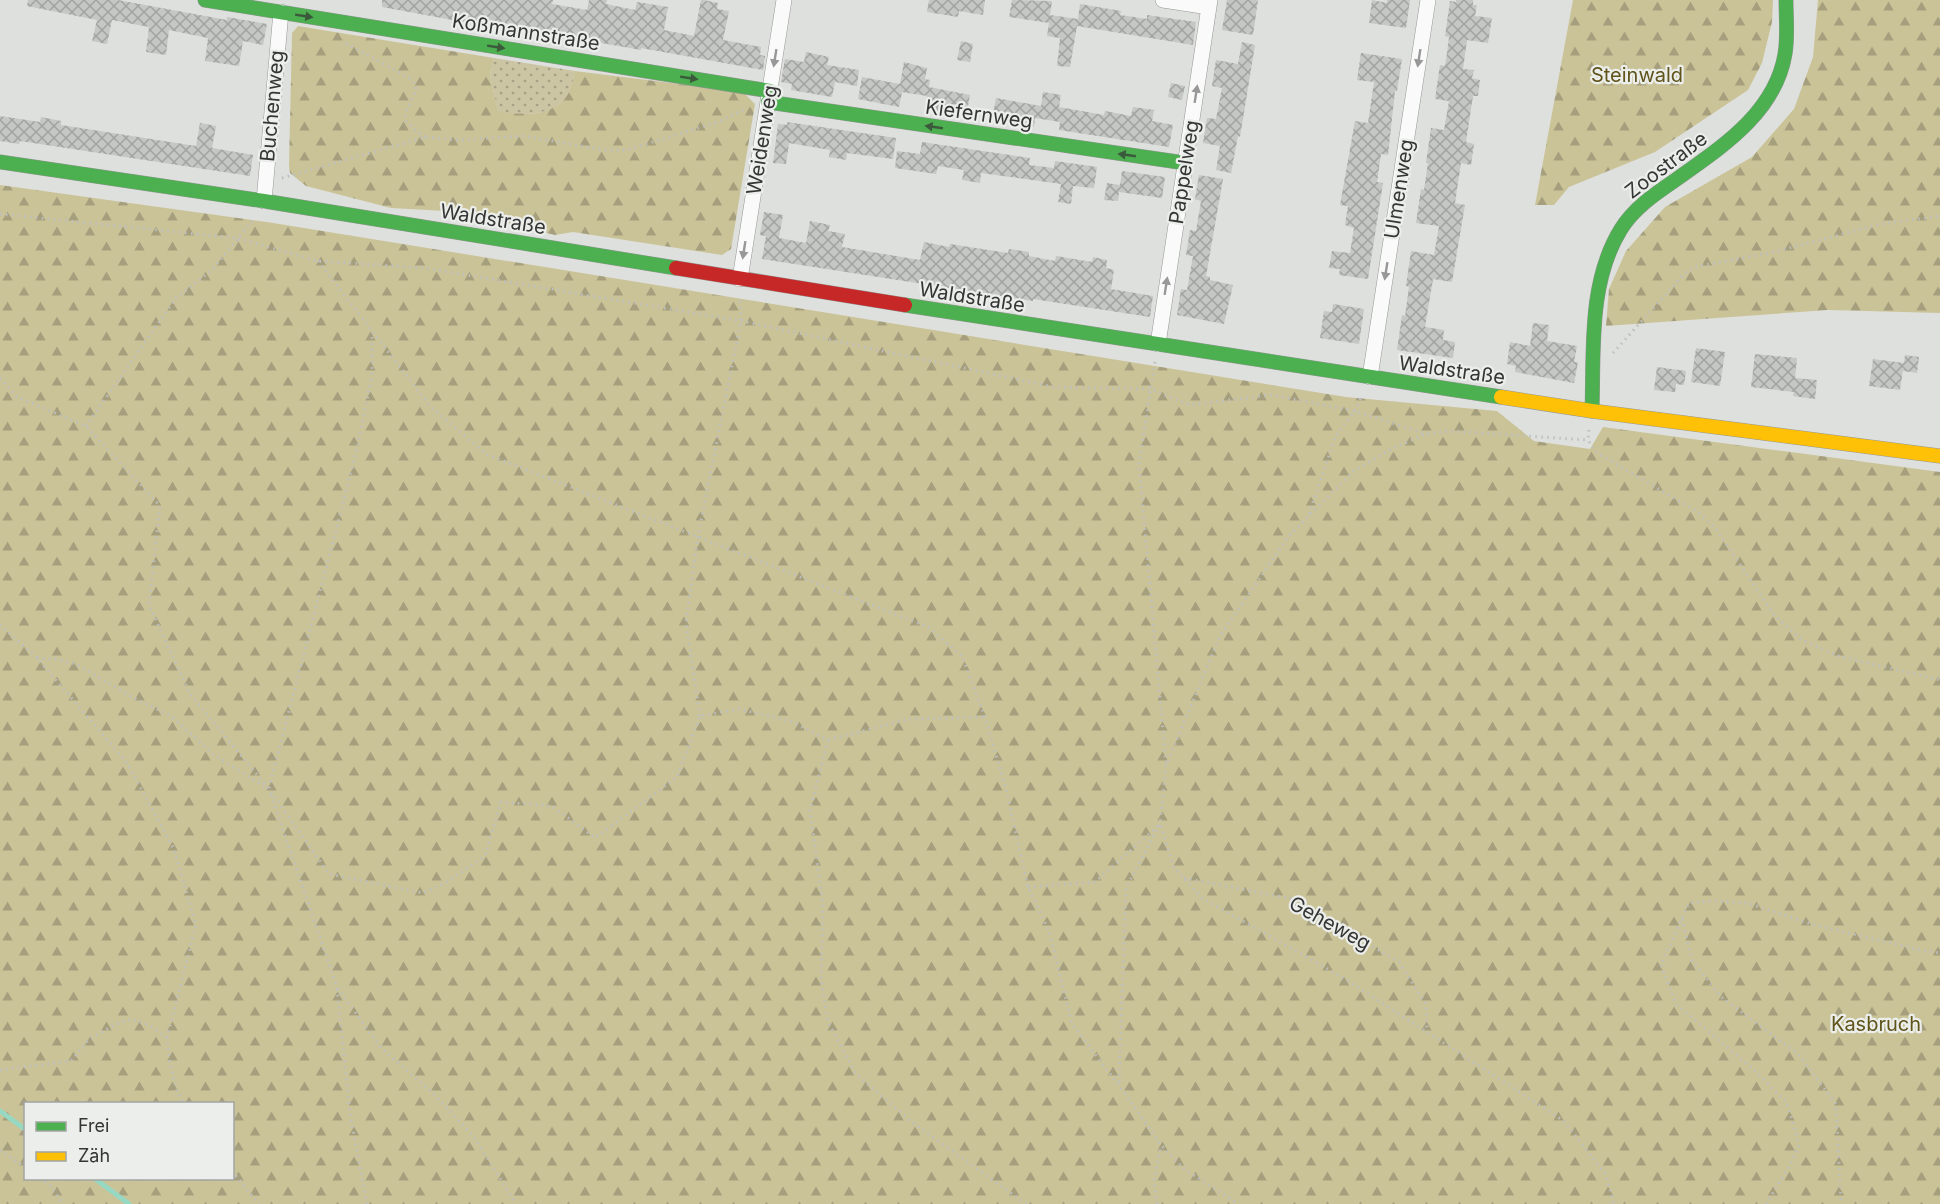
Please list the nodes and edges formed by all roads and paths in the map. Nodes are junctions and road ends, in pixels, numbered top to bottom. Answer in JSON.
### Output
{"nodes":[{"id":1,"x":205,"y":0,"type":"edge"},
{"id":2,"x":784,"y":0,"type":"edge"},
{"id":3,"x":1163,"y":0,"type":"edge"},
{"id":4,"x":1428,"y":0,"type":"edge"},
{"id":5,"x":1786,"y":0,"type":"edge"},
{"id":6,"x":1210,"y":3,"type":"edge"},
{"id":7,"x":281,"y":12,"type":"junction"},
{"id":8,"x":340,"y":40,"type":"dead end"},
{"id":9,"x":769,"y":97,"type":"junction"},
{"id":10,"x":426,"y":137,"type":"junction"},
{"id":11,"x":0,"y":162,"type":"edge"},
{"id":12,"x":1185,"y":163,"type":"junction"},
{"id":13,"x":266,"y":182,"type":"junction"},
{"id":14,"x":264,"y":201,"type":"junction"},
{"id":15,"x":0,"y":214,"type":"edge"},
{"id":16,"x":1940,"y":216,"type":"edge"},
{"id":17,"x":236,"y":238,"type":"junction"},
{"id":18,"x":318,"y":261,"type":"junction"},
{"id":19,"x":740,"y":279,"type":"junction"},
{"id":20,"x":741,"y":321,"type":"junction"},
{"id":21,"x":372,"y":332,"type":"junction"},
{"id":22,"x":1158,"y":344,"type":"junction"},
{"id":23,"x":1594,"y":374,"type":"junction"},
{"id":24,"x":1370,"y":377,"type":"junction"},
{"id":25,"x":0,"y":378,"type":"edge"},
{"id":26,"x":1151,"y":389,"type":"junction"},
{"id":27,"x":1355,"y":411,"type":"junction"},
{"id":28,"x":1592,"y":411,"type":"junction"},
{"id":29,"x":86,"y":426,"type":"junction"},
{"id":30,"x":1426,"y":434,"type":"junction"},
{"id":31,"x":1940,"y":456,"type":"edge"},
{"id":32,"x":1308,"y":515,"type":"junction"},
{"id":33,"x":698,"y":536,"type":"junction"},
{"id":34,"x":0,"y":625,"type":"edge"},
{"id":35,"x":37,"y":658,"type":"junction"},
{"id":36,"x":1940,"y":680,"type":"edge"},
{"id":37,"x":700,"y":716,"type":"junction"},
{"id":38,"x":985,"y":717,"type":"junction"},
{"id":39,"x":828,"y":740,"type":"junction"},
{"id":40,"x":1166,"y":766,"type":"junction"},
{"id":41,"x":269,"y":789,"type":"junction"},
{"id":42,"x":1160,"y":824,"type":"junction"},
{"id":43,"x":1182,"y":877,"type":"junction"},
{"id":44,"x":1028,"y":887,"type":"junction"},
{"id":45,"x":1682,"y":919,"type":"junction"},
{"id":46,"x":1940,"y":953,"type":"edge"},
{"id":47,"x":337,"y":987,"type":"junction"},
{"id":48,"x":1427,"y":1032,"type":"junction"},
{"id":49,"x":167,"y":1038,"type":"junction"},
{"id":50,"x":0,"y":1070,"type":"edge"},
{"id":51,"x":1119,"y":1084,"type":"junction"},
{"id":52,"x":183,"y":1102,"type":"edge"},
{"id":53,"x":1161,"y":1146,"type":"junction"},
{"id":54,"x":0,"y":1150,"type":"edge"},
{"id":55,"x":24,"y":1167,"type":"edge"},
{"id":56,"x":234,"y":1173,"type":"edge"},
{"id":57,"x":42,"y":1180,"type":"edge"},
{"id":58,"x":63,"y":1204,"type":"edge"},
{"id":59,"x":259,"y":1204,"type":"edge"},
{"id":60,"x":367,"y":1204,"type":"edge"},
{"id":61,"x":516,"y":1204,"type":"edge"},
{"id":62,"x":1026,"y":1204,"type":"edge"},
{"id":63,"x":1157,"y":1204,"type":"edge"},
{"id":64,"x":1238,"y":1204,"type":"edge"},
{"id":65,"x":1614,"y":1204,"type":"edge"},
{"id":66,"x":1766,"y":1204,"type":"edge"},
{"id":67,"x":1841,"y":1204,"type":"edge"}],
"edges":[{"from":1,"to":7,"type":"street","name":"Koßmannstraße"},
{"from":2,"to":9,"type":"street","name":"Weidenweg","one_way":true},
{"from":3,"to":6,"type":"street"},
{"from":4,"to":24,"type":"street","name":"Ulmenweg","one_way":true},
{"from":5,"to":23,"type":"street","name":"Zoostraße"},
{"from":12,"to":6,"type":"street","name":"Pappelweg","one_way":true},
{"from":7,"to":9,"type":"street","name":"Koßmannstraße","one_way":true},
{"from":7,"to":13,"type":"street","name":"Buchenweg"},
{"from":8,"to":10,"type":"path"},
{"from":9,"to":10,"type":"path"},
{"from":12,"to":9,"type":"street","name":"Kiefernweg","one_way":true},
{"from":9,"to":19,"type":"street","name":"Weidenweg","one_way":true},
{"from":10,"to":13,"type":"path"},
{"from":11,"to":14,"type":"street","name":"Waldstraße"},
{"from":22,"to":12,"type":"street","name":"Pappelweg","one_way":true},
{"from":13,"to":14,"type":"street","name":"Buchenweg"},
{"from":14,"to":17,"type":"path"},
{"from":14,"to":19,"type":"street","name":"Waldstraße"},
{"from":15,"to":17,"type":"path"},
{"from":16,"to":23,"type":"path"},
{"from":17,"to":18,"type":"path"},
{"from":17,"to":29,"type":"path"},
{"from":18,"to":20,"type":"path"},
{"from":18,"to":21,"type":"path"},
{"from":19,"to":20,"type":"path"},
{"from":19,"to":22,"type":"street","name":"Waldstraße"},
{"from":20,"to":26,"type":"path"},
{"from":20,"to":33,"type":"path"},
{"from":21,"to":33,"type":"path"},
{"from":21,"to":41,"type":"path"},
{"from":22,"to":24,"type":"street","name":"Waldstraße"},
{"from":22,"to":26,"type":"path"},
{"from":23,"to":28,"type":"street","name":"Zoostraße"},
{"from":24,"to":28,"type":"street","name":"Waldstraße"},
{"from":25,"to":29,"type":"path"},
{"from":26,"to":27,"type":"path"},
{"from":26,"to":40,"type":"path"},
{"from":27,"to":30,"type":"path"},
{"from":27,"to":32,"type":"path"},
{"from":28,"to":31,"type":"street","name":"Waldstraße"},
{"from":29,"to":41,"type":"path"},
{"from":30,"to":32,"type":"path"},
{"from":30,"to":36,"type":"path"},
{"from":32,"to":40,"type":"path"},
{"from":33,"to":37,"type":"path"},
{"from":33,"to":38,"type":"path"},
{"from":34,"to":35,"type":"path"},
{"from":35,"to":41,"type":"path"},
{"from":35,"to":49,"type":"path"},
{"from":37,"to":39,"type":"path"},
{"from":37,"to":41,"type":"path"},
{"from":38,"to":39,"type":"path"},
{"from":38,"to":44,"type":"path"},
{"from":39,"to":62,"type":"path"},
{"from":40,"to":42,"type":"path"},
{"from":41,"to":47,"type":"path"},
{"from":42,"to":43,"type":"path"},
{"from":42,"to":44,"type":"path"},
{"from":42,"to":51,"type":"path"},
{"from":43,"to":48,"type":"path"},
{"from":43,"to":48,"type":"path","name":"Geheweg"},
{"from":44,"to":51,"type":"path"},
{"from":45,"to":46,"type":"path"},
{"from":45,"to":66,"type":"path"},
{"from":45,"to":67,"type":"path"},
{"from":47,"to":60,"type":"path"},
{"from":47,"to":61,"type":"path"},
{"from":48,"to":65,"type":"path"},
{"from":49,"to":50,"type":"path"},
{"from":49,"to":52,"type":"path"},
{"from":51,"to":53,"type":"path"},
{"from":53,"to":63,"type":"path"},
{"from":53,"to":64,"type":"path"},
{"from":54,"to":55,"type":"path"},
{"from":56,"to":59,"type":"path"},
{"from":57,"to":58,"type":"path"}]}
